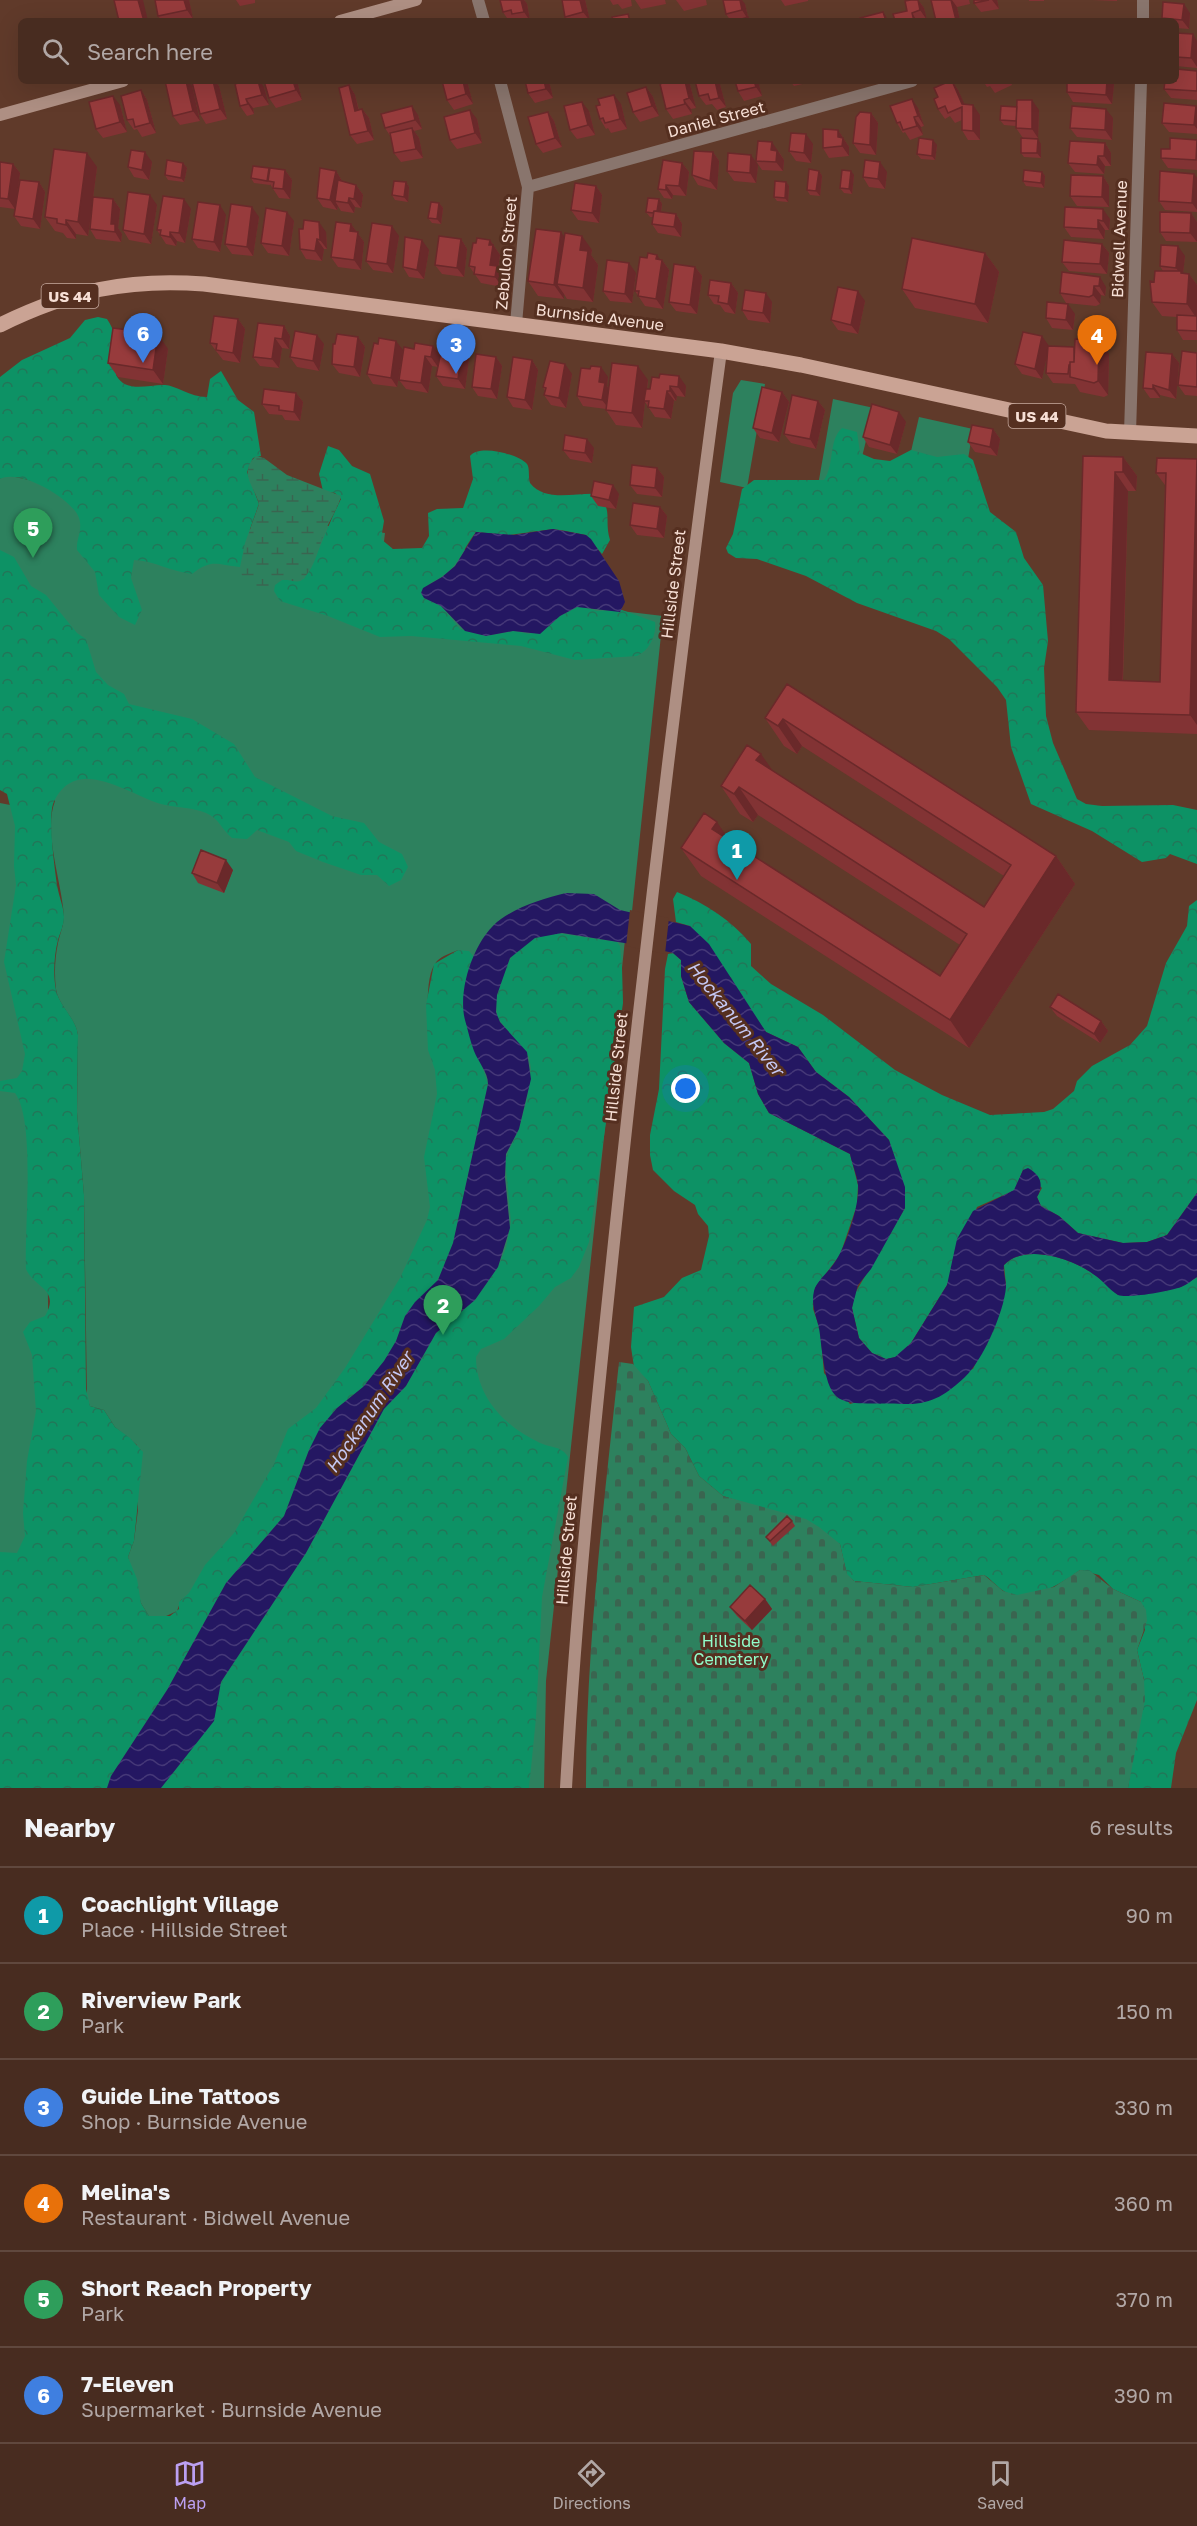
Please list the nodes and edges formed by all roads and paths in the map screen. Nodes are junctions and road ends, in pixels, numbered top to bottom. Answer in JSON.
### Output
{"nodes":[{"id":1,"x":416,"y":0,"type":"edge"},
{"id":2,"x":478,"y":0,"type":"edge"},
{"id":3,"x":1143,"y":0,"type":"edge"},
{"id":4,"x":351,"y":18,"type":"edge"},
{"id":5,"x":483,"y":18,"type":"edge"},
{"id":6,"x":1143,"y":18,"type":"edge"},
{"id":7,"x":112,"y":84,"type":"edge"},
{"id":8,"x":501,"y":84,"type":"edge"},
{"id":9,"x":901,"y":84,"type":"edge"},
{"id":10,"x":1141,"y":84,"type":"edge"},
{"id":11,"x":0,"y":115,"type":"edge"},
{"id":12,"x":528,"y":187,"type":"junction"},
{"id":13,"x":516,"y":324,"type":"junction"},
{"id":14,"x":0,"y":325,"type":"edge"},
{"id":15,"x":721,"y":351,"type":"junction"},
{"id":16,"x":1130,"y":434,"type":"junction"},
{"id":17,"x":1197,"y":436,"type":"edge"},
{"id":18,"x":566,"y":1788,"type":"edge"}],
"edges":[{"from":1,"to":4,"type":"main road"},
{"from":2,"to":5,"type":"street"},
{"from":3,"to":6,"type":"street"},
{"from":7,"to":11,"type":"main road"},
{"from":8,"to":12,"type":"street","name":"Zebulon Street"},
{"from":9,"to":12,"type":"street","name":"Daniel Street"},
{"from":10,"to":16,"type":"street","name":"Bidwell Avenue"},
{"from":12,"to":13,"type":"street","name":"Zebulon Street"},
{"from":13,"to":14,"type":"main road","name":"Burnside Avenue","number":"US 44"},
{"from":13,"to":15,"type":"main road","name":"Burnside Avenue","number":"US 44"},
{"from":15,"to":16,"type":"main road","name":"Burnside Avenue","number":"US 44"},
{"from":15,"to":18,"type":"main road","name":"Hillside Street"},
{"from":16,"to":17,"type":"main road","name":"Burnside Avenue","number":"US 44"}]}
